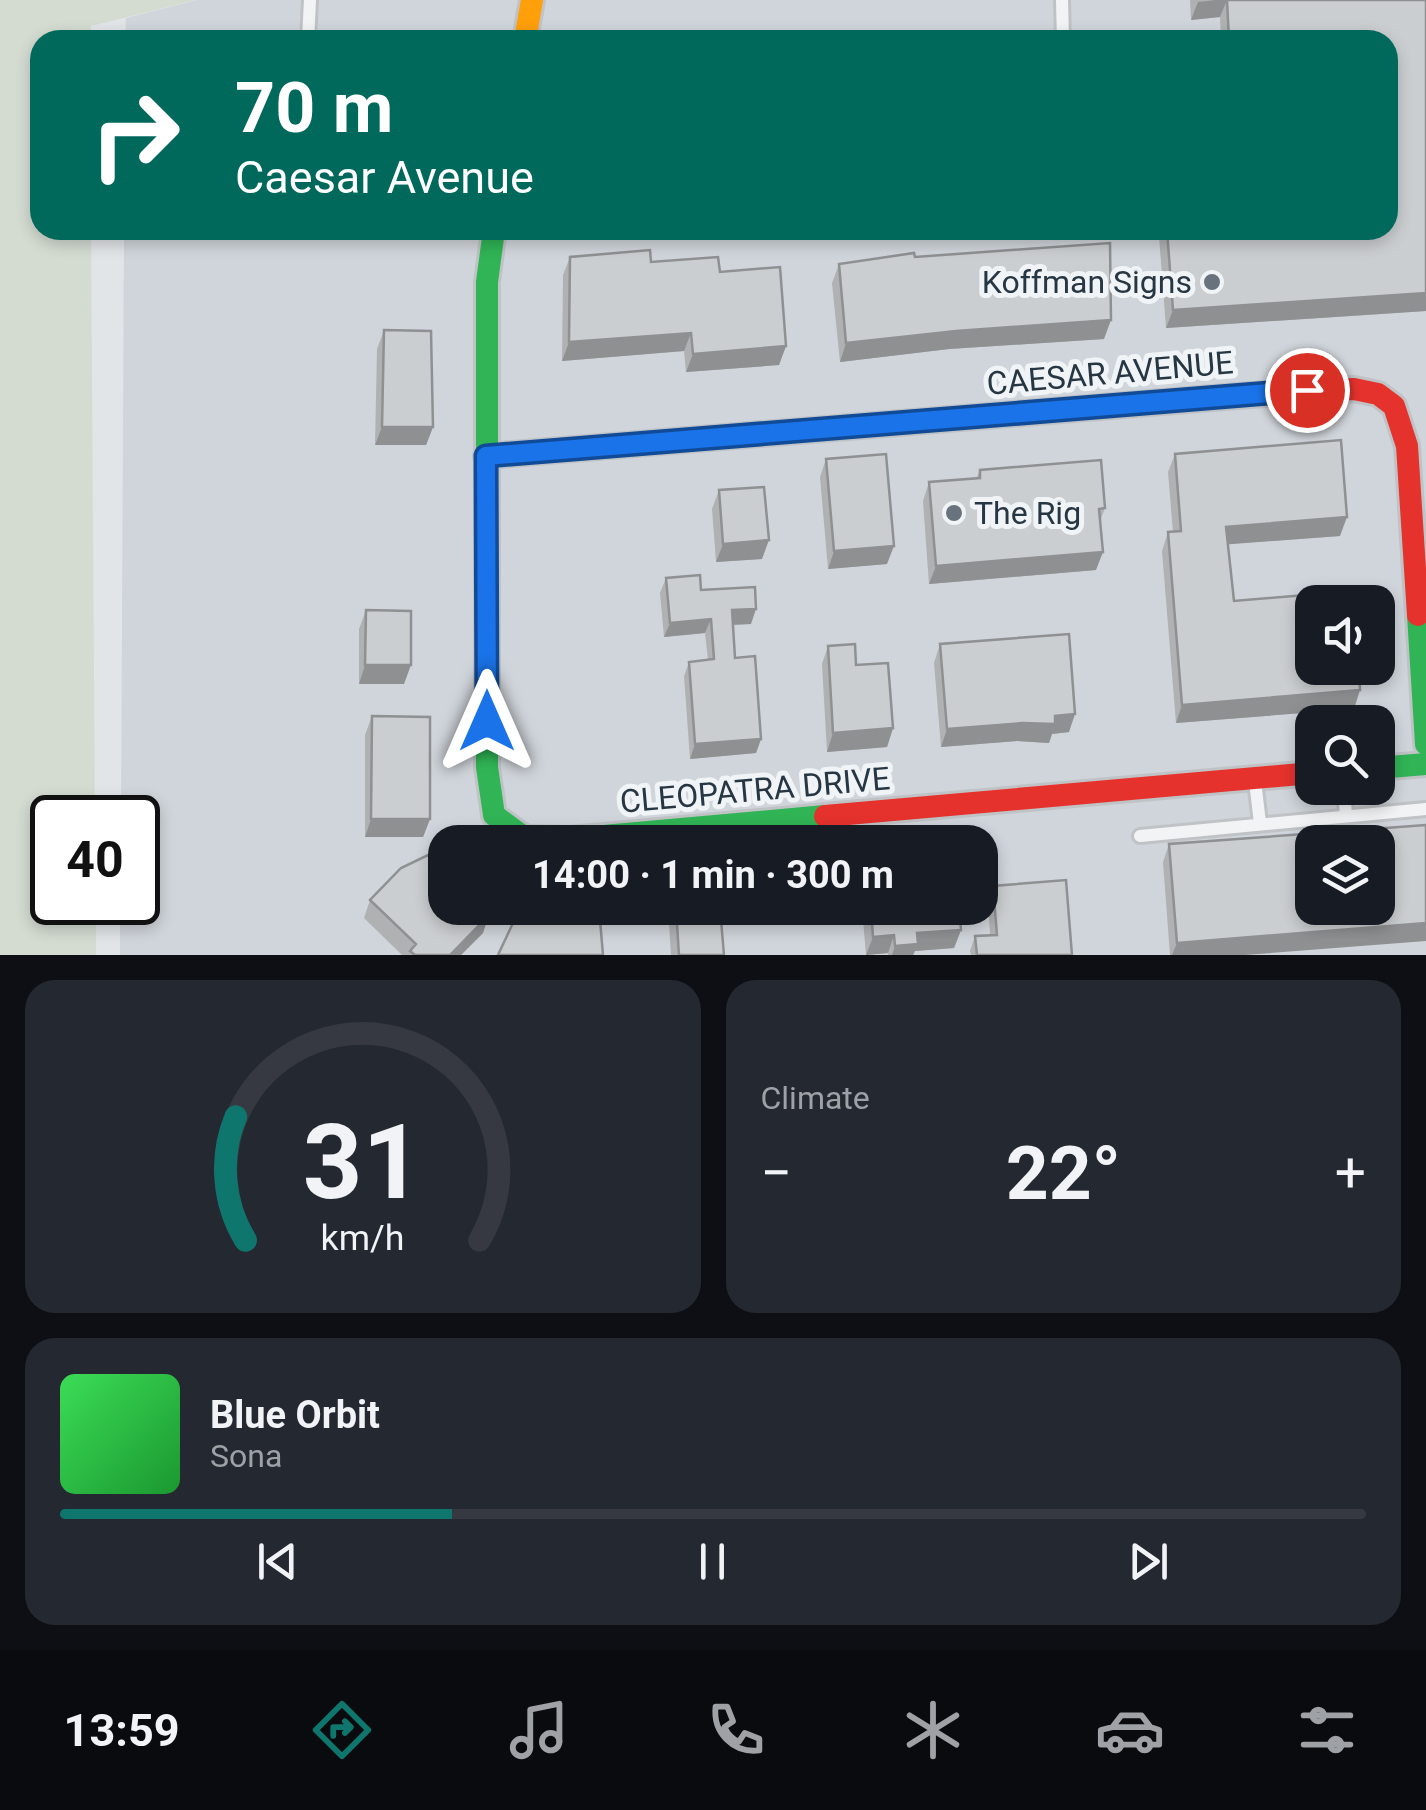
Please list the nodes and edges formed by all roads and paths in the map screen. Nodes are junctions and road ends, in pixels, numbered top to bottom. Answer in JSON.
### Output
{"nodes":[{"id":1,"x":310,"y":0,"type":"edge"},
{"id":2,"x":532,"y":0,"type":"edge"},
{"id":3,"x":1062,"y":0,"type":"edge"},
{"id":4,"x":308,"y":30,"type":"edge"},
{"id":5,"x":528,"y":30,"type":"edge"},
{"id":6,"x":1063,"y":30,"type":"edge"},
{"id":7,"x":493,"y":240,"type":"edge"},
{"id":8,"x":486,"y":456,"type":"junction"},
{"id":9,"x":1426,"y":744,"type":"edge"},
{"id":10,"x":1426,"y":764,"type":"edge"},
{"id":11,"x":1395,"y":767,"type":"edge"},
{"id":12,"x":1295,"y":775,"type":"edge"},
{"id":13,"x":1255,"y":778,"type":"junction"},
{"id":14,"x":1345,"y":805,"type":"edge"},
{"id":15,"x":1426,"y":810,"type":"edge"},
{"id":16,"x":1346,"y":816,"type":"junction"},
{"id":17,"x":1260,"y":823,"type":"junction"},
{"id":18,"x":1140,"y":836,"type":"dead end"}],
"edges":[{"from":1,"to":4,"type":"lane"},
{"from":2,"to":5,"type":"street"},
{"from":3,"to":6,"type":"lane"},
{"from":7,"to":8,"type":"street","name":"CLEOPATRA DRIVE"},
{"from":8,"to":9,"type":"street","name":"CAESAR AVENUE"},
{"from":8,"to":13,"type":"street","name":"CLEOPATRA DRIVE"},
{"from":10,"to":11,"type":"street"},
{"from":12,"to":13,"type":"street","name":"CLEOPATRA DRIVE"},
{"from":13,"to":17,"type":"lane"},
{"from":14,"to":16,"type":"lane"},
{"from":15,"to":16,"type":"lane"},
{"from":16,"to":17,"type":"lane"},
{"from":17,"to":18,"type":"lane"}]}
